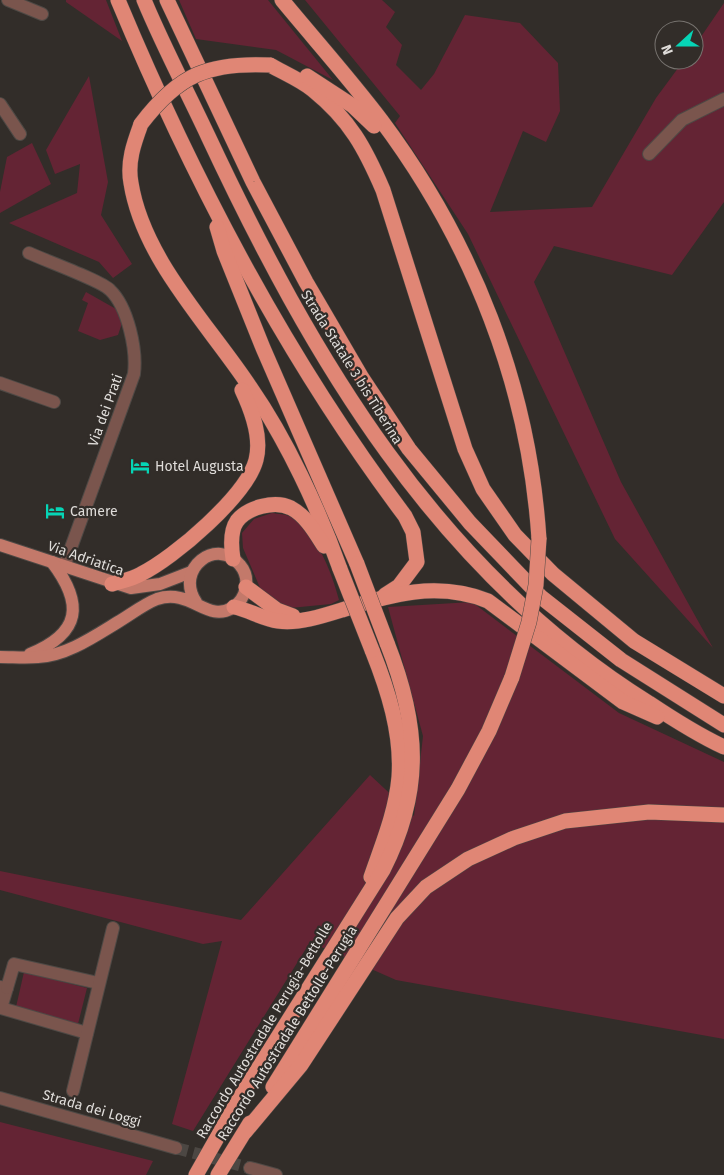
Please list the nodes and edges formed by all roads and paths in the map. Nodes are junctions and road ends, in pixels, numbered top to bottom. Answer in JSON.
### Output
{"nodes":[{"id":1,"x":8,"y":0,"type":"edge"},
{"id":2,"x":38,"y":0,"type":"edge"},
{"id":3,"x":118,"y":0,"type":"edge"},
{"id":4,"x":144,"y":0,"type":"edge"},
{"id":5,"x":167,"y":0,"type":"edge"},
{"id":6,"x":282,"y":0,"type":"edge"},
{"id":7,"x":270,"y":64,"type":"junction"},
{"id":8,"x":724,"y":99,"type":"edge"},
{"id":9,"x":0,"y":104,"type":"edge"},
{"id":10,"x":20,"y":134,"type":"dead end"},
{"id":11,"x":649,"y":154,"type":"dead end"},
{"id":12,"x":432,"y":197,"type":"junction"},
{"id":13,"x":210,"y":201,"type":"junction"},
{"id":14,"x":29,"y":253,"type":"dead end"},
{"id":15,"x":220,"y":347,"type":"junction"},
{"id":16,"x":0,"y":383,"type":"edge"},
{"id":17,"x":54,"y":402,"type":"dead end"},
{"id":18,"x":0,"y":545,"type":"edge"},
{"id":19,"x":233,"y":559,"type":"junction"},
{"id":20,"x":52,"y":562,"type":"junction"},
{"id":21,"x":64,"y":567,"type":"junction"},
{"id":22,"x":340,"y":570,"type":"junction"},
{"id":23,"x":191,"y":572,"type":"junction"},
{"id":24,"x":112,"y":584,"type":"junction"},
{"id":25,"x":246,"y":587,"type":"junction"},
{"id":26,"x":385,"y":595,"type":"junction"},
{"id":27,"x":196,"y":602,"type":"junction"},
{"id":28,"x":234,"y":607,"type":"junction"},
{"id":29,"x":301,"y":620,"type":"junction"},
{"id":30,"x":0,"y":657,"type":"edge"},
{"id":31,"x":24,"y":657,"type":"junction"},
{"id":32,"x":724,"y":696,"type":"edge"},
{"id":33,"x":724,"y":725,"type":"edge"},
{"id":34,"x":706,"y":739,"type":"junction"},
{"id":35,"x":724,"y":747,"type":"edge"},
{"id":36,"x":724,"y":815,"type":"edge"},
{"id":37,"x":362,"y":902,"type":"junction"},
{"id":38,"x":113,"y":928,"type":"dead end"},
{"id":39,"x":98,"y":983,"type":"junction"},
{"id":40,"x":4,"y":987,"type":"edge"},
{"id":41,"x":87,"y":1033,"type":"junction"},
{"id":42,"x":73,"y":1091,"type":"dead end"},
{"id":43,"x":0,"y":1098,"type":"edge"},
{"id":44,"x":245,"y":1132,"type":"junction"},
{"id":45,"x":176,"y":1148,"type":"tunnel mouth"},
{"id":46,"x":250,"y":1168,"type":"tunnel mouth"},
{"id":47,"x":196,"y":1175,"type":"edge"},
{"id":48,"x":218,"y":1175,"type":"edge"},
{"id":49,"x":276,"y":1175,"type":"edge"}],
"edges":[{"from":1,"to":2,"type":"street"},
{"from":3,"to":13,"type":"highway"},
{"from":4,"to":34,"type":"highway","name":"Strada Statale 3 bis Tiberina"},
{"from":5,"to":33,"type":"highway","name":"Strada Statale 3 bis Tiberina"},
{"from":6,"to":12,"type":"highway"},
{"from":7,"to":12,"type":"highway"},
{"from":7,"to":15,"type":"highway","bridge":true},
{"from":7,"to":32,"type":"highway"},
{"from":8,"to":11,"type":"street"},
{"from":9,"to":10,"type":"street"},
{"from":12,"to":44,"type":"highway","name":"Raccordo Autostradale Bettolle-Perugia","bridge":true},
{"from":13,"to":26,"type":"highway"},
{"from":13,"to":37,"type":"highway","bridge":true},
{"from":14,"to":21,"type":"street","name":"Via dei Prati"},
{"from":15,"to":22,"type":"highway"},
{"from":15,"to":24,"type":"highway"},
{"from":16,"to":17,"type":"street"},
{"from":18,"to":20,"type":"main road","name":"Via Adriatica"},
{"from":19,"to":22,"type":"highway"},
{"from":19,"to":23,"type":"main road"},
{"from":19,"to":25,"type":"main road"},
{"from":20,"to":21,"type":"main road","name":"Via Adriatica"},
{"from":20,"to":31,"type":"main road"},
{"from":21,"to":24,"type":"main road","name":"Via Adriatica"},
{"from":22,"to":37,"type":"highway","bridge":true},
{"from":23,"to":24,"type":"main road","name":"Via Adriatica"},
{"from":23,"to":27,"type":"main road"},
{"from":25,"to":28,"type":"main road"},
{"from":25,"to":29,"type":"highway"},
{"from":26,"to":29,"type":"highway"},
{"from":26,"to":34,"type":"highway"},
{"from":27,"to":28,"type":"main road"},
{"from":27,"to":31,"type":"main road"},
{"from":28,"to":29,"type":"highway"},
{"from":30,"to":31,"type":"main road"},
{"from":34,"to":35,"type":"highway","name":"Strada Statale 3 bis Tiberina"},
{"from":36,"to":44,"type":"highway"},
{"from":37,"to":47,"type":"highway","name":"Raccordo Autostradale Perugia-Bettolle"},
{"from":38,"to":39,"type":"street"},
{"from":39,"to":40,"type":"street"},
{"from":39,"to":41,"type":"street"},
{"from":40,"to":41,"type":"street"},
{"from":41,"to":42,"type":"street"},
{"from":43,"to":45,"type":"street","name":"Strada dei Loggi"},
{"from":44,"to":48,"type":"highway","name":"Raccordo Autostradale Bettolle-Perugia"},
{"from":46,"to":49,"type":"street"}]}
